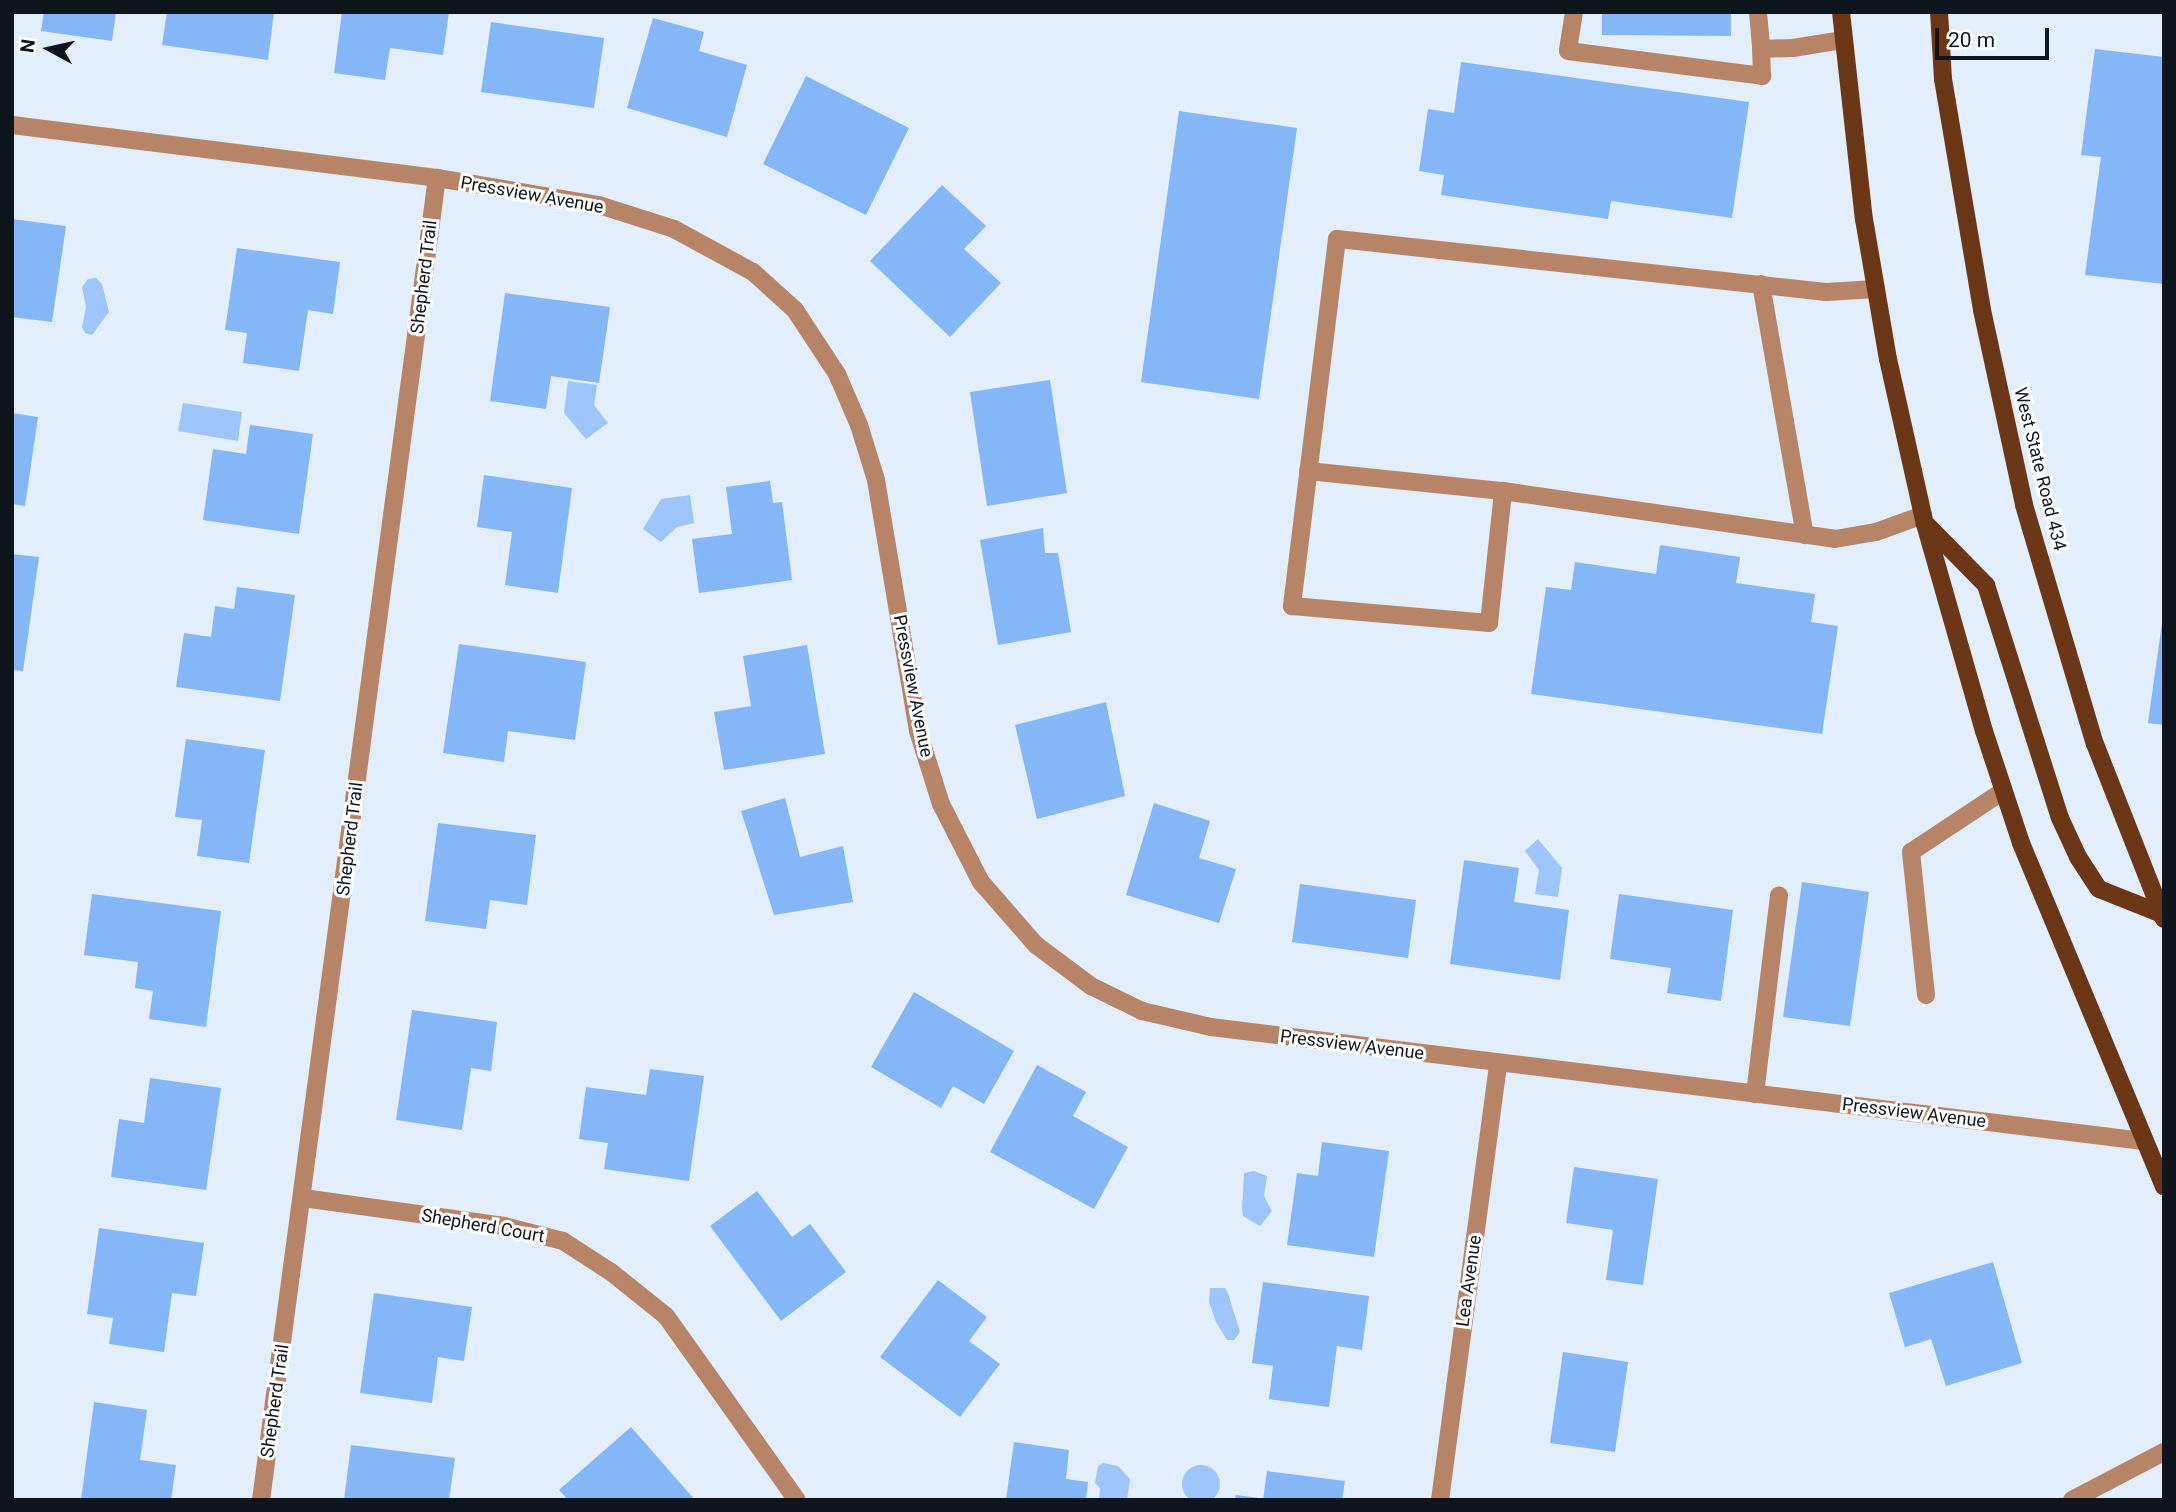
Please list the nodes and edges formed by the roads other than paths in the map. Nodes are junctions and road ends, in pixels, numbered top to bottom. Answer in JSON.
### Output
{"nodes":[{"id":1,"x":1574,"y":12,"type":"edge"},
{"id":2,"x":1758,"y":12,"type":"edge"},
{"id":3,"x":1841,"y":12,"type":"edge"},
{"id":4,"x":1939,"y":12,"type":"edge"},
{"id":5,"x":1843,"y":40,"type":"junction"},
{"id":6,"x":1760,"y":49,"type":"junction"},
{"id":7,"x":12,"y":125,"type":"edge"},
{"id":8,"x":437,"y":178,"type":"junction"},
{"id":9,"x":1761,"y":284,"type":"junction"},
{"id":10,"x":1876,"y":289,"type":"junction"},
{"id":11,"x":1308,"y":471,"type":"junction"},
{"id":12,"x":1503,"y":491,"type":"junction"},
{"id":13,"x":1924,"y":519,"type":"junction"},
{"id":14,"x":1805,"y":535,"type":"junction"},
{"id":15,"x":2003,"y":791,"type":"junction"},
{"id":16,"x":1779,"y":895,"type":"dead end"},
{"id":17,"x":2163,"y":916,"type":"edge"},
{"id":18,"x":1926,"y":995,"type":"dead end"},
{"id":19,"x":1498,"y":1063,"type":"junction"},
{"id":20,"x":1755,"y":1094,"type":"junction"},
{"id":21,"x":2143,"y":1142,"type":"junction"},
{"id":22,"x":2164,"y":1147,"type":"edge"},
{"id":23,"x":2164,"y":1186,"type":"edge"},
{"id":24,"x":303,"y":1198,"type":"junction"},
{"id":25,"x":2164,"y":1452,"type":"edge"},
{"id":26,"x":261,"y":1500,"type":"edge"},
{"id":27,"x":797,"y":1500,"type":"edge"},
{"id":28,"x":1440,"y":1500,"type":"edge"},
{"id":29,"x":2072,"y":1500,"type":"edge"}],
"edges":[{"from":1,"to":6,"type":"street"},
{"from":2,"to":6,"type":"street"},
{"from":3,"to":5,"type":"main road"},
{"from":4,"to":17,"type":"main road","name":"West State Road 434"},
{"from":5,"to":6,"type":"street"},
{"from":5,"to":10,"type":"main road"},
{"from":7,"to":8,"type":"street","name":"Pressview Avenue"},
{"from":8,"to":19,"type":"street","name":"Pressview Avenue"},
{"from":8,"to":24,"type":"street","name":"Shepherd Trail"},
{"from":9,"to":10,"type":"street"},
{"from":9,"to":11,"type":"street"},
{"from":9,"to":14,"type":"street"},
{"from":10,"to":13,"type":"main road"},
{"from":11,"to":12,"type":"street"},
{"from":11,"to":12,"type":"street"},
{"from":12,"to":14,"type":"street"},
{"from":13,"to":14,"type":"street"},
{"from":13,"to":15,"type":"main road"},
{"from":13,"to":17,"type":"main road"},
{"from":15,"to":18,"type":"street"},
{"from":15,"to":21,"type":"main road"},
{"from":16,"to":20,"type":"street"},
{"from":19,"to":20,"type":"street","name":"Pressview Avenue"},
{"from":19,"to":28,"type":"street","name":"Lea Avenue"},
{"from":20,"to":21,"type":"street","name":"Pressview Avenue"},
{"from":21,"to":22,"type":"main road"},
{"from":21,"to":23,"type":"main road"},
{"from":24,"to":26,"type":"street","name":"Shepherd Trail"},
{"from":24,"to":27,"type":"street","name":"Shepherd Court"},
{"from":25,"to":29,"type":"street"}]}
